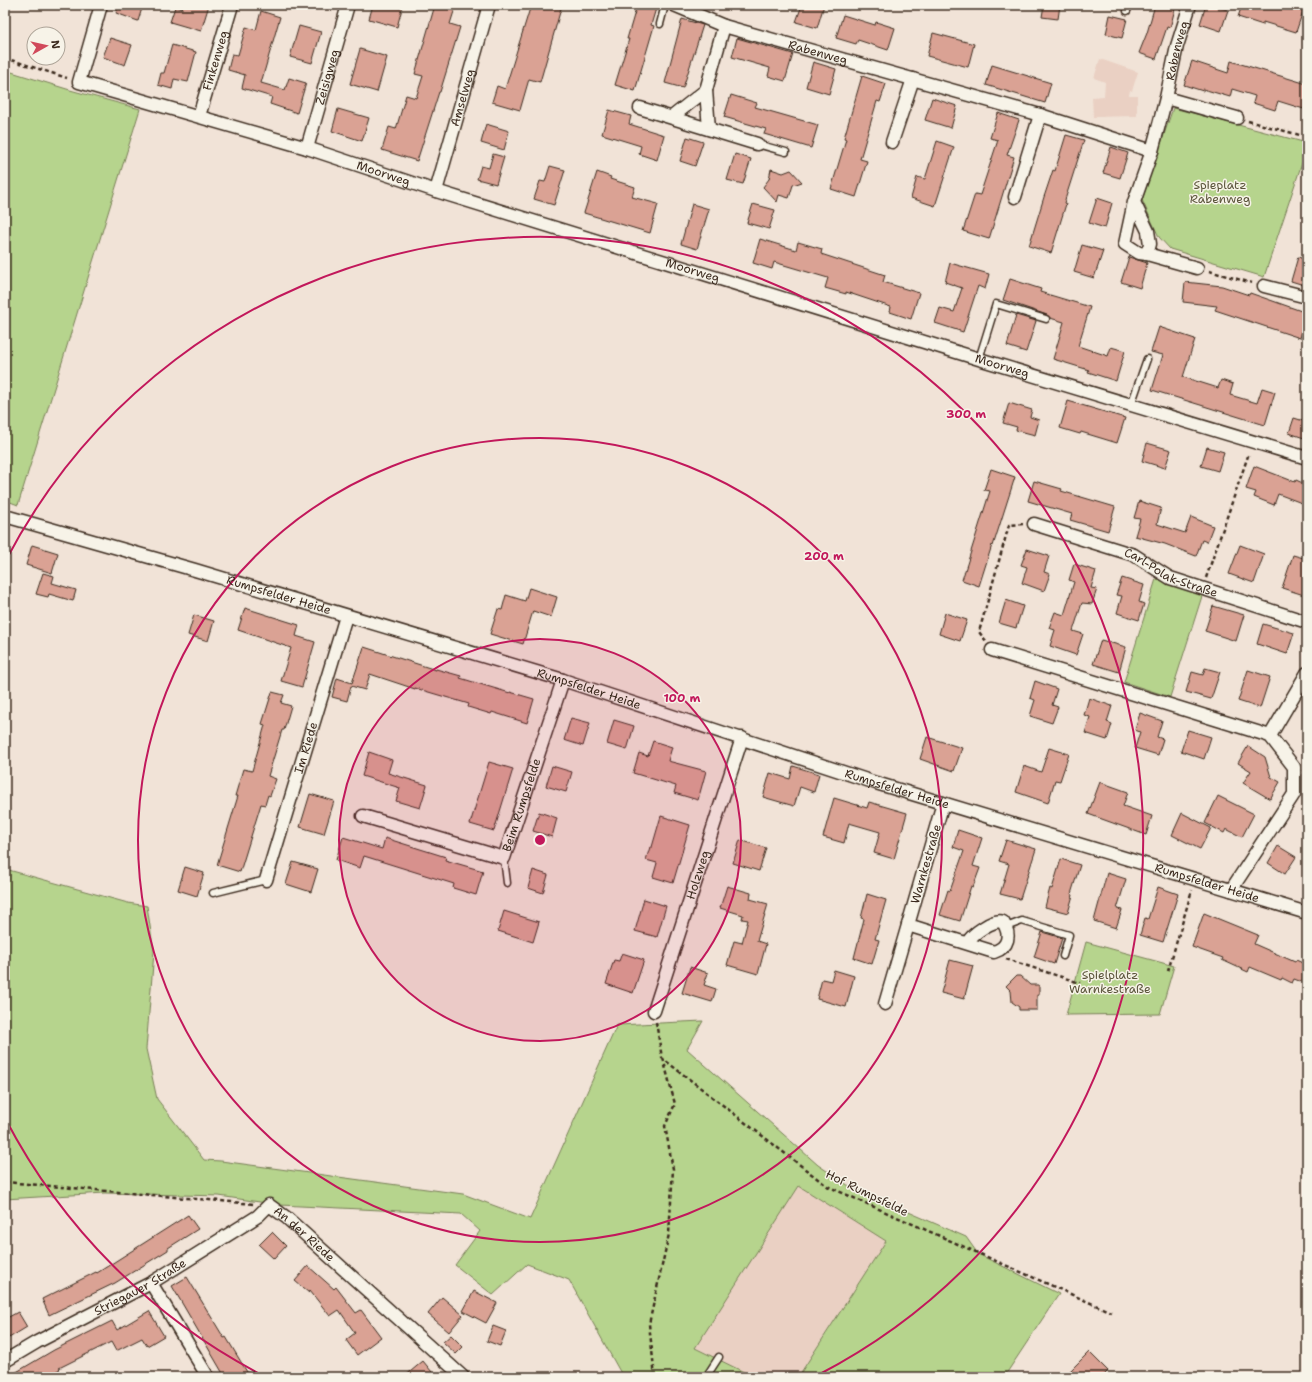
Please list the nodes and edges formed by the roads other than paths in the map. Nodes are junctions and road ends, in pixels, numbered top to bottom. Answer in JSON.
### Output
{"nodes":[{"id":1,"x":101,"y":5,"type":"edge"},
{"id":2,"x":232,"y":5,"type":"edge"},
{"id":3,"x":348,"y":5,"type":"edge"},
{"id":4,"x":489,"y":5,"type":"edge"},
{"id":5,"x":665,"y":5,"type":"edge"},
{"id":6,"x":674,"y":5,"type":"edge"},
{"id":7,"x":1190,"y":5,"type":"edge"},
{"id":8,"x":660,"y":24,"type":"dead end"},
{"id":9,"x":724,"y":26,"type":"junction"},
{"id":10,"x":913,"y":79,"type":"junction"},
{"id":11,"x":706,"y":90,"type":"junction"},
{"id":12,"x":1166,"y":98,"type":"junction"},
{"id":13,"x":640,"y":108,"type":"dead end"},
{"id":14,"x":1040,"y":115,"type":"junction"},
{"id":15,"x":199,"y":116,"type":"junction"},
{"id":16,"x":672,"y":118,"type":"junction"},
{"id":17,"x":1237,"y":118,"type":"road end"},
{"id":18,"x":709,"y":129,"type":"junction"},
{"id":19,"x":892,"y":142,"type":"dead end"},
{"id":20,"x":758,"y":144,"type":"joint"},
{"id":21,"x":307,"y":148,"type":"junction"},
{"id":22,"x":1152,"y":151,"type":"junction"},
{"id":23,"x":786,"y":152,"type":"dead end"},
{"id":24,"x":436,"y":190,"type":"junction"},
{"id":25,"x":1015,"y":197,"type":"dead end"},
{"id":26,"x":1134,"y":202,"type":"junction"},
{"id":27,"x":1147,"y":254,"type":"junction"},
{"id":28,"x":1197,"y":268,"type":"road end"},
{"id":29,"x":1264,"y":286,"type":"road end"},
{"id":30,"x":1307,"y":297,"type":"edge"},
{"id":31,"x":1046,"y":319,"type":"dead end"},
{"id":32,"x":979,"y":359,"type":"junction"},
{"id":33,"x":1147,"y":359,"type":"dead end"},
{"id":34,"x":1131,"y":405,"type":"junction"},
{"id":35,"x":1307,"y":458,"type":"edge"},
{"id":36,"x":5,"y":516,"type":"edge"},
{"id":37,"x":1034,"y":524,"type":"road end"},
{"id":38,"x":346,"y":616,"type":"junction"},
{"id":39,"x":1307,"y":622,"type":"edge"},
{"id":40,"x":992,"y":650,"type":"road end"},
{"id":41,"x":1307,"y":673,"type":"edge"},
{"id":42,"x":562,"y":680,"type":"junction"},
{"id":43,"x":1270,"y":736,"type":"junction"},
{"id":44,"x":742,"y":738,"type":"junction"},
{"id":45,"x":944,"y":803,"type":"junction"},
{"id":46,"x":363,"y":816,"type":"dead end"},
{"id":47,"x":504,"y":858,"type":"junction"},
{"id":48,"x":266,"y":880,"type":"joint"},
{"id":49,"x":507,"y":883,"type":"dead end"},
{"id":50,"x":1231,"y":890,"type":"junction"},
{"id":51,"x":213,"y":893,"type":"dead end"},
{"id":52,"x":1307,"y":913,"type":"edge"},
{"id":53,"x":908,"y":925,"type":"junction"},
{"id":54,"x":1006,"y":927,"type":"junction"},
{"id":55,"x":968,"y":942,"type":"junction"},
{"id":56,"x":1063,"y":956,"type":"dead end"},
{"id":57,"x":885,"y":1004,"type":"dead end"},
{"id":58,"x":654,"y":1011,"type":"road end"},
{"id":59,"x":269,"y":1205,"type":"joint"},
{"id":60,"x":151,"y":1283,"type":"junction"},
{"id":61,"x":719,"y":1357,"type":"dead end"},
{"id":62,"x":5,"y":1361,"type":"edge"},
{"id":63,"x":208,"y":1377,"type":"edge"},
{"id":64,"x":463,"y":1377,"type":"edge"},
{"id":65,"x":706,"y":1377,"type":"edge"}],
"edges":[{"from":1,"to":15,"type":"street","name":"Moorweg"},
{"from":2,"to":15,"type":"street","name":"Finkenweg"},
{"from":3,"to":21,"type":"street","name":"Zeisigweg"},
{"from":4,"to":24,"type":"street","name":"Amselweg"},
{"from":5,"to":8,"type":"lane"},
{"from":6,"to":9,"type":"street","name":"Rabenweg"},
{"from":7,"to":12,"type":"street","name":"Rabenweg"},
{"from":9,"to":10,"type":"street","name":"Rabenweg"},
{"from":9,"to":11,"type":"street"},
{"from":10,"to":14,"type":"street","name":"Rabenweg"},
{"from":10,"to":19,"type":"street"},
{"from":11,"to":16,"type":"street"},
{"from":11,"to":18,"type":"street"},
{"from":12,"to":17,"type":"street"},
{"from":12,"to":22,"type":"street","name":"Rabenweg"},
{"from":13,"to":16,"type":"street"},
{"from":14,"to":22,"type":"street","name":"Rabenweg"},
{"from":14,"to":25,"type":"street"},
{"from":15,"to":21,"type":"street","name":"Moorweg"},
{"from":16,"to":18,"type":"street"},
{"from":18,"to":20,"type":"street"},
{"from":20,"to":23,"type":"lane"},
{"from":21,"to":24,"type":"street","name":"Moorweg"},
{"from":22,"to":26,"type":"street","name":"Rabenweg"},
{"from":24,"to":32,"type":"street","name":"Moorweg"},
{"from":26,"to":27,"type":"street"},
{"from":26,"to":27,"type":"street","name":"Rabenweg"},
{"from":27,"to":28,"type":"street","name":"Rabenweg"},
{"from":29,"to":30,"type":"street"},
{"from":31,"to":32,"type":"lane"},
{"from":32,"to":34,"type":"street","name":"Moorweg"},
{"from":33,"to":34,"type":"lane"},
{"from":34,"to":35,"type":"street","name":"Moorweg"},
{"from":36,"to":38,"type":"street","name":"Rumpsfelder Heide"},
{"from":37,"to":39,"type":"street","name":"Carl-Polak-Straße"},
{"from":38,"to":42,"type":"street","name":"Rumpsfelder Heide"},
{"from":38,"to":48,"type":"street","name":"Im Riede"},
{"from":40,"to":43,"type":"street"},
{"from":41,"to":43,"type":"street"},
{"from":42,"to":44,"type":"street","name":"Rumpsfelder Heide"},
{"from":42,"to":47,"type":"street","name":"Beim Rumpsfelde"},
{"from":43,"to":50,"type":"street"},
{"from":44,"to":45,"type":"street","name":"Rumpsfelder Heide"},
{"from":44,"to":58,"type":"street","name":"Holzweg"},
{"from":45,"to":50,"type":"street","name":"Rumpsfelder Heide"},
{"from":45,"to":53,"type":"street","name":"Warnkestraße"},
{"from":46,"to":47,"type":"street","name":"Beim Rumpsfelde"},
{"from":47,"to":49,"type":"lane"},
{"from":48,"to":51,"type":"lane"},
{"from":50,"to":52,"type":"street","name":"Rumpsfelder Heide"},
{"from":53,"to":55,"type":"street"},
{"from":53,"to":57,"type":"street","name":"Warnkestraße"},
{"from":54,"to":55,"type":"street"},
{"from":54,"to":55,"type":"street"},
{"from":54,"to":56,"type":"lane"},
{"from":59,"to":60,"type":"street","name":"Striegauer Straße"},
{"from":59,"to":64,"type":"street","name":"An der Riede"},
{"from":60,"to":62,"type":"street","name":"Striegauer Straße"},
{"from":60,"to":63,"type":"street"},
{"from":61,"to":65,"type":"lane"}]}
